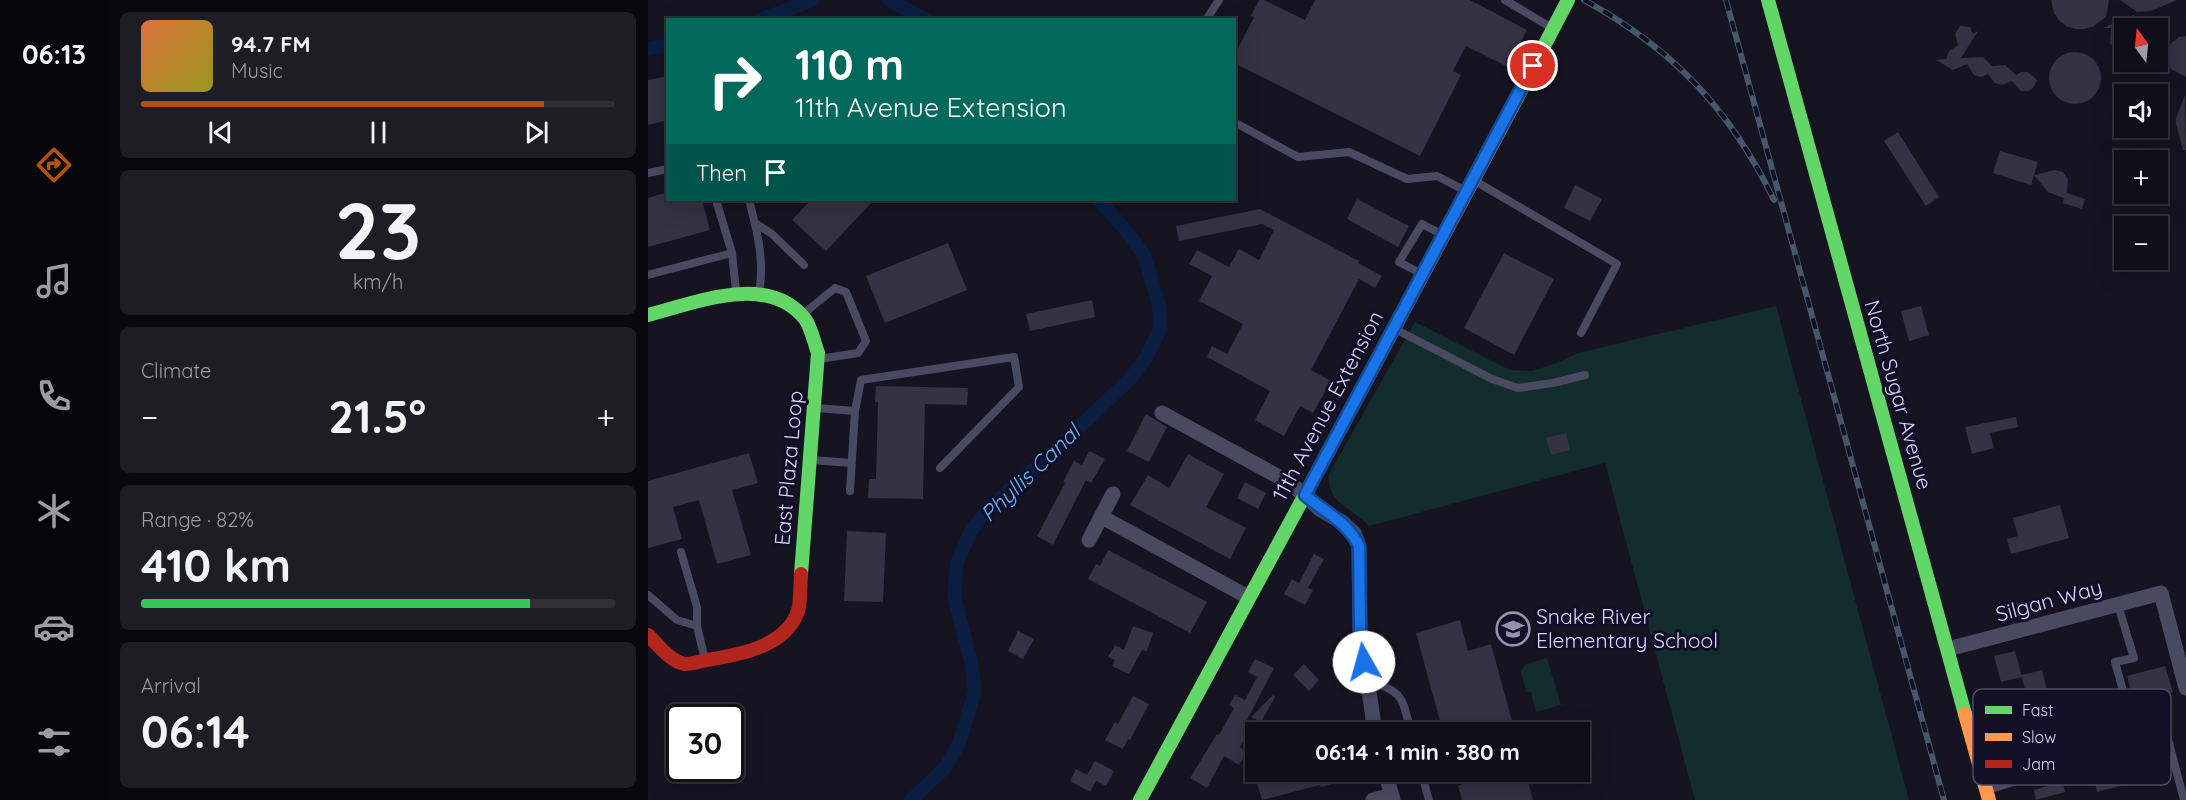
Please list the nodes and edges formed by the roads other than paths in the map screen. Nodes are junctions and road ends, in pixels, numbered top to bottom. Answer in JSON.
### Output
{"nodes":[{"id":1,"x":1219,"y":0,"type":"edge"},
{"id":2,"x":1505,"y":0,"type":"edge"},
{"id":3,"x":1568,"y":0,"type":"edge"},
{"id":4,"x":1768,"y":0,"type":"edge"},
{"id":5,"x":1207,"y":18,"type":"edge"},
{"id":6,"x":1553,"y":28,"type":"junction"},
{"id":7,"x":1236,"y":123,"type":"edge"},
{"id":8,"x":666,"y":169,"type":"edge"},
{"id":9,"x":648,"y":173,"type":"edge"},
{"id":10,"x":1470,"y":186,"type":"junction"},
{"id":11,"x":716,"y":201,"type":"edge"},
{"id":12,"x":749,"y":201,"type":"edge"},
{"id":13,"x":755,"y":223,"type":"junction"},
{"id":14,"x":1445,"y":235,"type":"junction"},
{"id":15,"x":732,"y":253,"type":"junction"},
{"id":16,"x":804,"y":265,"type":"dead end"},
{"id":17,"x":648,"y":275,"type":"edge"},
{"id":18,"x":1424,"y":275,"type":"junction"},
{"id":19,"x":736,"y":293,"type":"junction"},
{"id":20,"x":759,"y":295,"type":"junction"},
{"id":21,"x":648,"y":315,"type":"edge"},
{"id":22,"x":801,"y":315,"type":"junction"},
{"id":23,"x":1394,"y":328,"type":"junction"},
{"id":24,"x":1581,"y":333,"type":"dead end"},
{"id":25,"x":818,"y":360,"type":"junction"},
{"id":26,"x":1585,"y":375,"type":"dead end"},
{"id":27,"x":816,"y":408,"type":"junction"},
{"id":28,"x":855,"y":411,"type":"junction"},
{"id":29,"x":1162,"y":413,"type":"dead end"},
{"id":30,"x":812,"y":460,"type":"junction"},
{"id":31,"x":851,"y":463,"type":"junction"},
{"id":32,"x":940,"y":468,"type":"dead end"},
{"id":33,"x":850,"y":491,"type":"dead end"},
{"id":34,"x":1113,"y":494,"type":"dead end"},
{"id":35,"x":1305,"y":495,"type":"junction"},
{"id":36,"x":1101,"y":516,"type":"junction"},
{"id":37,"x":1089,"y":540,"type":"dead end"},
{"id":38,"x":681,"y":552,"type":"dead end"},
{"id":39,"x":648,"y":595,"type":"edge"},
{"id":40,"x":1248,"y":597,"type":"junction"},
{"id":41,"x":2118,"y":604,"type":"junction"},
{"id":42,"x":698,"y":626,"type":"junction"},
{"id":43,"x":648,"y":635,"type":"edge"},
{"id":44,"x":1948,"y":649,"type":"junction"},
{"id":45,"x":705,"y":660,"type":"junction"},
{"id":46,"x":1366,"y":678,"type":"junction"},
{"id":47,"x":2186,"y":688,"type":"edge"},
{"id":48,"x":2123,"y":689,"type":"edge"},
{"id":49,"x":1373,"y":722,"type":"edge"},
{"id":50,"x":1409,"y":722,"type":"edge"},
{"id":51,"x":1973,"y":740,"type":"edge"},
{"id":52,"x":2171,"y":751,"type":"edge"},
{"id":53,"x":1388,"y":782,"type":"edge"},
{"id":54,"x":1424,"y":782,"type":"edge"},
{"id":55,"x":2016,"y":785,"type":"edge"},
{"id":56,"x":1988,"y":795,"type":"edge"},
{"id":57,"x":1392,"y":797,"type":"edge"},
{"id":58,"x":1140,"y":800,"type":"edge"},
{"id":59,"x":1373,"y":800,"type":"edge"},
{"id":60,"x":1429,"y":800,"type":"edge"},
{"id":61,"x":2184,"y":800,"type":"edge"}],
"edges":[{"from":1,"to":5,"type":"lane"},
{"from":2,"to":6,"type":"lane"},
{"from":3,"to":6,"type":"street","name":"11th Avenue Extension"},
{"from":4,"to":44,"type":"street","name":"North Sugar Avenue"},
{"from":6,"to":10,"type":"street","name":"11th Avenue Extension"},
{"from":7,"to":10,"type":"lane"},
{"from":8,"to":9,"type":"lane"},
{"from":10,"to":14,"type":"street","name":"11th Avenue Extension"},
{"from":10,"to":24,"type":"lane"},
{"from":11,"to":15,"type":"lane"},
{"from":12,"to":13,"type":"lane"},
{"from":13,"to":16,"type":"lane"},
{"from":13,"to":20,"type":"lane"},
{"from":14,"to":18,"type":"street","name":"11th Avenue Extension"},
{"from":14,"to":18,"type":"lane"},
{"from":15,"to":17,"type":"lane"},
{"from":15,"to":19,"type":"lane"},
{"from":18,"to":23,"type":"street","name":"11th Avenue Extension"},
{"from":19,"to":20,"type":"street"},
{"from":19,"to":21,"type":"street"},
{"from":20,"to":22,"type":"street"},
{"from":22,"to":25,"type":"street","name":"East Plaza Loop"},
{"from":22,"to":25,"type":"lane"},
{"from":23,"to":26,"type":"lane"},
{"from":23,"to":35,"type":"street","name":"11th Avenue Extension"},
{"from":25,"to":27,"type":"street","name":"East Plaza Loop"},
{"from":27,"to":28,"type":"lane"},
{"from":27,"to":30,"type":"street","name":"East Plaza Loop"},
{"from":28,"to":31,"type":"lane"},
{"from":28,"to":32,"type":"lane"},
{"from":29,"to":35,"type":"street"},
{"from":30,"to":31,"type":"lane"},
{"from":30,"to":45,"type":"street","name":"East Plaza Loop"},
{"from":31,"to":33,"type":"lane"},
{"from":34,"to":36,"type":"street"},
{"from":35,"to":40,"type":"street","name":"11th Avenue Extension"},
{"from":35,"to":46,"type":"street"},
{"from":36,"to":37,"type":"street"},
{"from":36,"to":40,"type":"street"},
{"from":38,"to":42,"type":"lane"},
{"from":39,"to":42,"type":"lane"},
{"from":40,"to":58,"type":"street","name":"11th Avenue Extension"},
{"from":41,"to":44,"type":"street","name":"Silgan Way"},
{"from":41,"to":47,"type":"street","name":"Silgan Way"},
{"from":41,"to":48,"type":"lane"},
{"from":42,"to":45,"type":"lane"},
{"from":43,"to":45,"type":"street","name":"East Plaza Loop"},
{"from":44,"to":51,"type":"street","name":"North Sugar Avenue"},
{"from":46,"to":49,"type":"street"},
{"from":46,"to":50,"type":"lane"},
{"from":52,"to":61,"type":"lane"},
{"from":53,"to":57,"type":"street"},
{"from":54,"to":60,"type":"lane"},
{"from":55,"to":56,"type":"lane"},
{"from":57,"to":59,"type":"street"}]}
